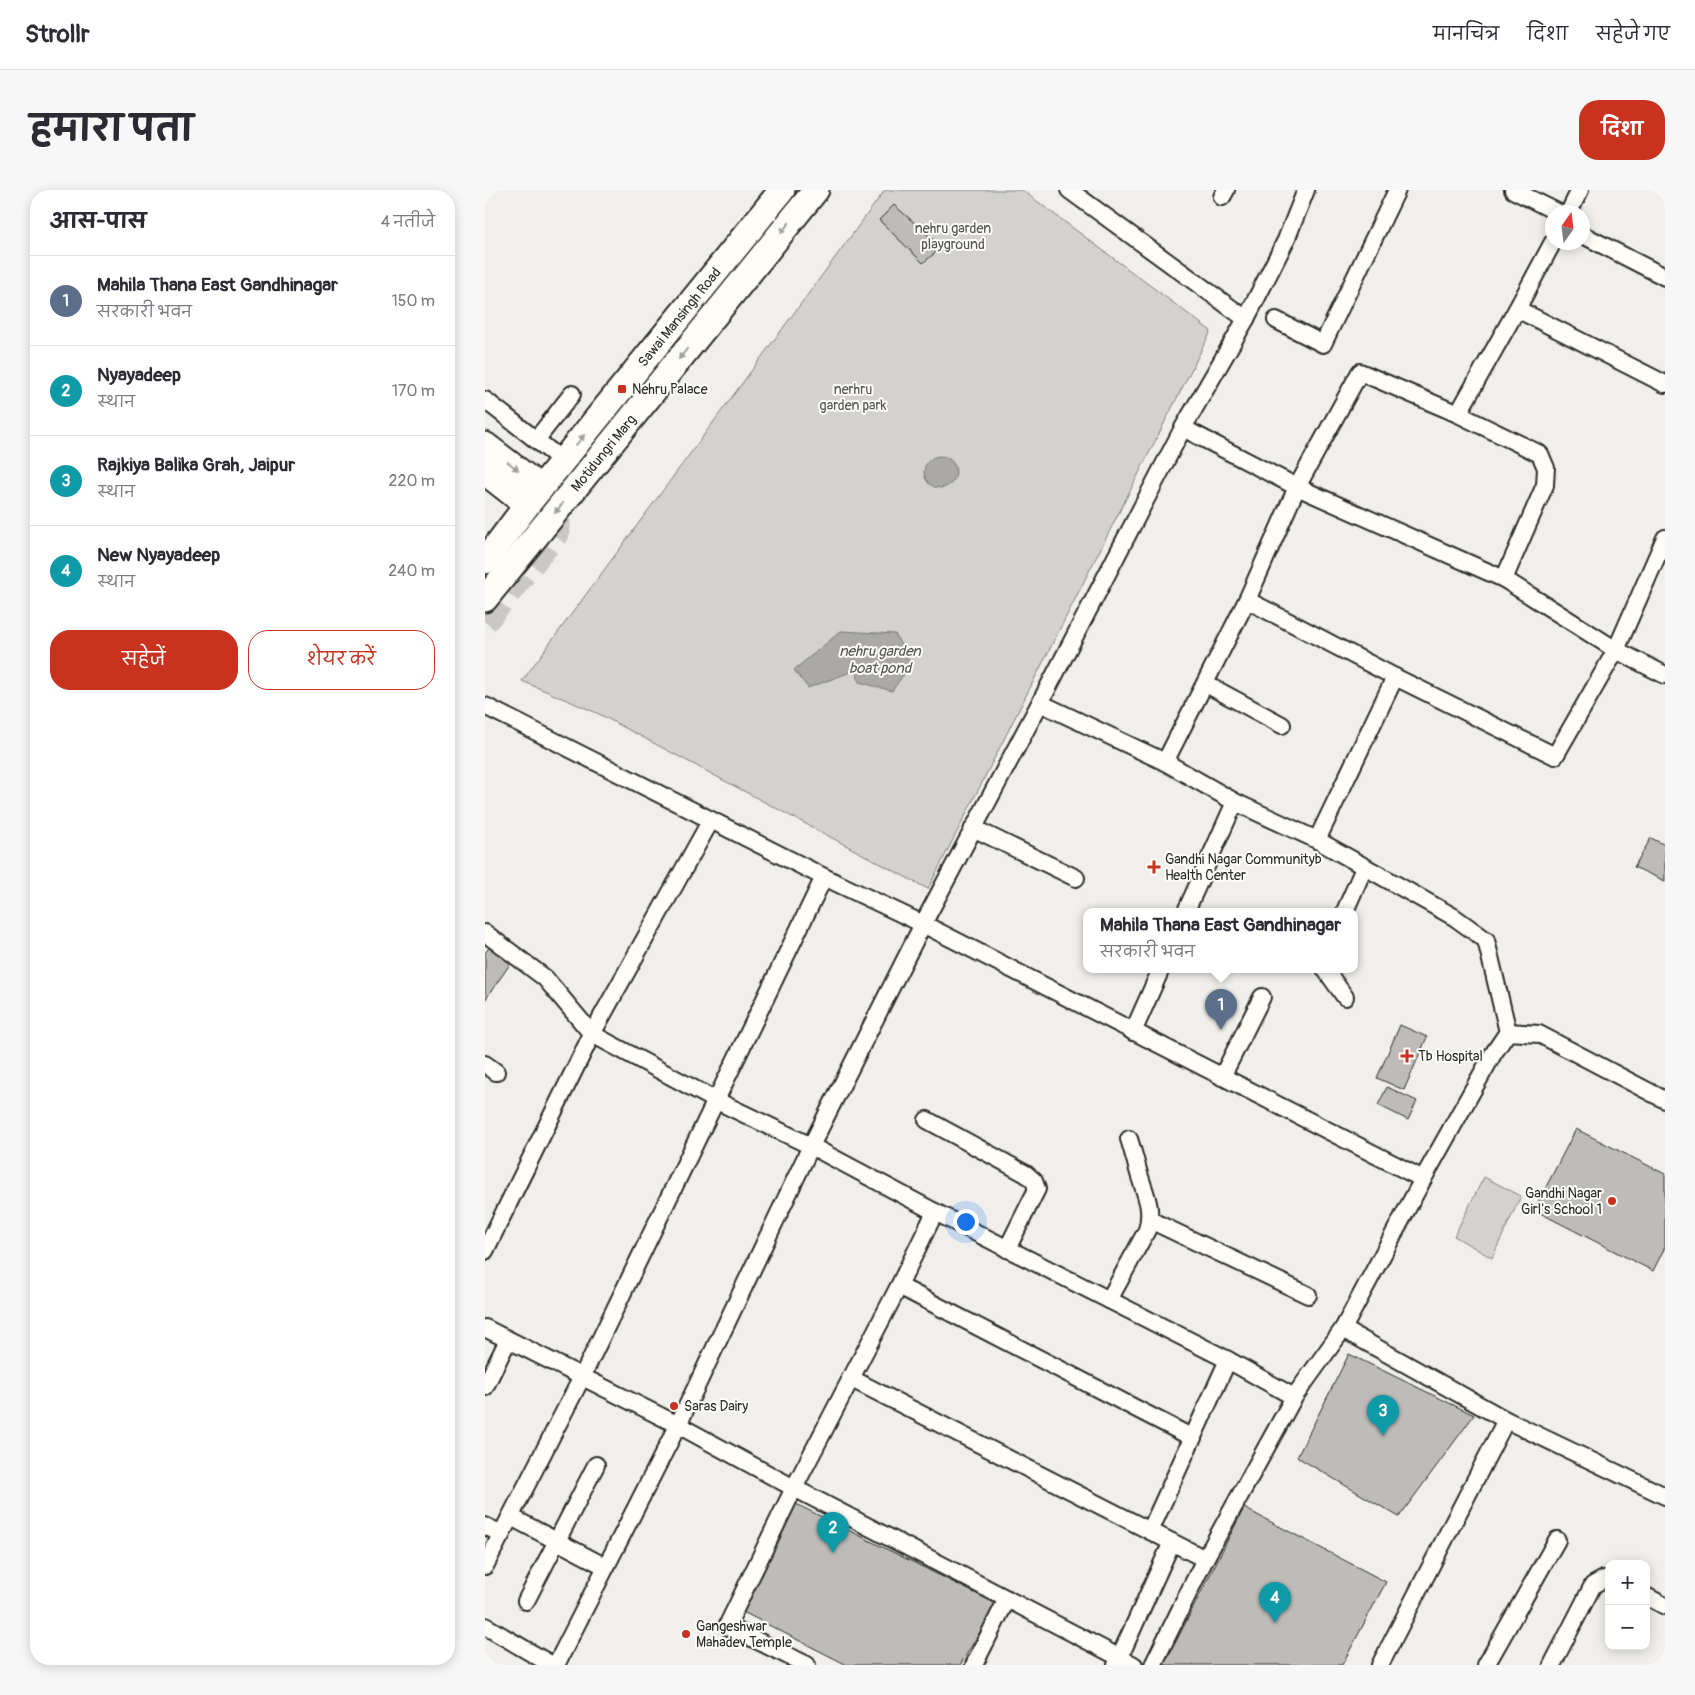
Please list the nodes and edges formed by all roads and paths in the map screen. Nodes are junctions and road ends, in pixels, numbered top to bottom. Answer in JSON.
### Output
{"nodes":[{"id":1,"x":783,"y":190,"type":"edge"},
{"id":2,"x":816,"y":190,"type":"edge"},
{"id":3,"x":1069,"y":190,"type":"edge"},
{"id":4,"x":1306,"y":190,"type":"edge"},
{"id":5,"x":1397,"y":190,"type":"edge"},
{"id":6,"x":1513,"y":190,"type":"edge"},
{"id":7,"x":1580,"y":190,"type":"edge"},
{"id":8,"x":1572,"y":205,"type":"edge"},
{"id":9,"x":1545,"y":206,"type":"edge"},
{"id":10,"x":1590,"y":239,"type":"edge"},
{"id":11,"x":1549,"y":250,"type":"edge"},
{"id":12,"x":1665,"y":277,"type":"edge"},
{"id":13,"x":1517,"y":309,"type":"junction"},
{"id":14,"x":1246,"y":319,"type":"junction"},
{"id":15,"x":1276,"y":320,"type":"dead end"},
{"id":16,"x":1665,"y":384,"type":"edge"},
{"id":17,"x":572,"y":394,"type":"dead end"},
{"id":18,"x":485,"y":400,"type":"edge"},
{"id":19,"x":1458,"y":414,"type":"junction"},
{"id":20,"x":1183,"y":428,"type":"junction"},
{"id":21,"x":536,"y":440,"type":"junction"},
{"id":22,"x":485,"y":445,"type":"edge"},
{"id":23,"x":563,"y":461,"type":"junction"},
{"id":24,"x":485,"y":472,"type":"edge"},
{"id":25,"x":1297,"y":487,"type":"junction"},
{"id":26,"x":534,"y":496,"type":"junction"},
{"id":27,"x":1665,"y":538,"type":"edge"},
{"id":28,"x":485,"y":561,"type":"edge"},
{"id":29,"x":1504,"y":579,"type":"junction"},
{"id":30,"x":485,"y":600,"type":"edge"},
{"id":31,"x":1247,"y":600,"type":"junction"},
{"id":32,"x":1616,"y":650,"type":"junction"},
{"id":33,"x":1665,"y":675,"type":"edge"},
{"id":34,"x":1395,"y":677,"type":"junction"},
{"id":35,"x":1205,"y":684,"type":"junction"},
{"id":36,"x":1041,"y":703,"type":"junction"},
{"id":37,"x":485,"y":706,"type":"edge"},
{"id":38,"x":1282,"y":725,"type":"dead end"},
{"id":39,"x":1165,"y":762,"type":"junction"},
{"id":40,"x":1235,"y":802,"type":"junction"},
{"id":41,"x":711,"y":820,"type":"junction"},
{"id":42,"x":973,"y":828,"type":"junction"},
{"id":43,"x":1317,"y":840,"type":"junction"},
{"id":44,"x":1364,"y":868,"type":"junction"},
{"id":45,"x":825,"y":877,"type":"junction"},
{"id":46,"x":1076,"y":878,"type":"dead end"},
{"id":47,"x":1187,"y":908,"type":"edge"},
{"id":48,"x":1346,"y":908,"type":"edge"},
{"id":49,"x":923,"y":924,"type":"junction"},
{"id":50,"x":485,"y":933,"type":"edge"},
{"id":51,"x":1159,"y":973,"type":"edge"},
{"id":52,"x":1328,"y":973,"type":"edge"},
{"id":53,"x":1262,"y":997,"type":"dead end"},
{"id":54,"x":1345,"y":997,"type":"dead end"},
{"id":55,"x":1133,"y":1032,"type":"junction"},
{"id":56,"x":1508,"y":1032,"type":"junction"},
{"id":57,"x":592,"y":1034,"type":"junction"},
{"id":58,"x":1222,"y":1077,"type":"junction"},
{"id":59,"x":1665,"y":1100,"type":"edge"},
{"id":60,"x":717,"y":1101,"type":"junction"},
{"id":61,"x":927,"y":1120,"type":"dead end"},
{"id":62,"x":1129,"y":1139,"type":"dead end"},
{"id":63,"x":811,"y":1146,"type":"junction"},
{"id":64,"x":1423,"y":1179,"type":"junction"},
{"id":65,"x":935,"y":1212,"type":"junction"},
{"id":66,"x":1150,"y":1220,"type":"junction"},
{"id":67,"x":486,"y":1244,"type":"edge"},
{"id":68,"x":1007,"y":1249,"type":"junction"},
{"id":69,"x":899,"y":1286,"type":"junction"},
{"id":70,"x":1308,"y":1295,"type":"dead end"},
{"id":71,"x":1109,"y":1300,"type":"junction"},
{"id":72,"x":485,"y":1328,"type":"edge"},
{"id":73,"x":1343,"y":1329,"type":"junction"},
{"id":74,"x":508,"y":1340,"type":"junction"},
{"id":75,"x":1228,"y":1360,"type":"junction"},
{"id":76,"x":582,"y":1378,"type":"junction"},
{"id":77,"x":850,"y":1378,"type":"junction"},
{"id":78,"x":485,"y":1387,"type":"edge"},
{"id":79,"x":1294,"y":1398,"type":"junction"},
{"id":80,"x":1506,"y":1420,"type":"junction"},
{"id":81,"x":678,"y":1425,"type":"junction"},
{"id":82,"x":1193,"y":1438,"type":"junction"},
{"id":83,"x":596,"y":1465,"type":"dead end"},
{"id":84,"x":794,"y":1488,"type":"junction"},
{"id":85,"x":1665,"y":1496,"type":"edge"},
{"id":86,"x":511,"y":1517,"type":"junction"},
{"id":87,"x":485,"y":1526,"type":"edge"},
{"id":88,"x":1150,"y":1531,"type":"junction"},
{"id":89,"x":502,"y":1534,"type":"junction"},
{"id":90,"x":1557,"y":1540,"type":"dead end"},
{"id":91,"x":558,"y":1541,"type":"junction"},
{"id":92,"x":1171,"y":1542,"type":"junction"},
{"id":93,"x":1205,"y":1559,"type":"junction"},
{"id":94,"x":485,"y":1566,"type":"edge"},
{"id":95,"x":606,"y":1567,"type":"junction"},
{"id":96,"x":1605,"y":1579,"type":"edge"},
{"id":97,"x":1650,"y":1598,"type":"edge"},
{"id":98,"x":1007,"y":1599,"type":"junction"},
{"id":99,"x":526,"y":1601,"type":"dead end"},
{"id":100,"x":1665,"y":1606,"type":"edge"},
{"id":101,"x":485,"y":1626,"type":"edge"},
{"id":102,"x":1123,"y":1663,"type":"edge"},
{"id":103,"x":554,"y":1665,"type":"edge"},
{"id":104,"x":807,"y":1665,"type":"edge"},
{"id":105,"x":974,"y":1665,"type":"edge"},
{"id":106,"x":1153,"y":1665,"type":"edge"},
{"id":107,"x":1380,"y":1665,"type":"edge"},
{"id":108,"x":1486,"y":1665,"type":"edge"},
{"id":109,"x":1552,"y":1665,"type":"edge"}],
"edges":[{"from":23,"to":1,"type":"main road","name":"Sawai Mansingh Road","one_way":true},
{"from":2,"to":30,"type":"main road","name":"Motidungri Marg","one_way":true},
{"from":3,"to":14,"type":"street"},
{"from":4,"to":14,"type":"street"},
{"from":5,"to":15,"type":"street"},
{"from":6,"to":9,"type":"street"},
{"from":7,"to":8,"type":"street"},
{"from":10,"to":12,"type":"street"},
{"from":11,"to":13,"type":"street"},
{"from":13,"to":16,"type":"street"},
{"from":13,"to":19,"type":"street"},
{"from":14,"to":20,"type":"street"},
{"from":17,"to":21,"type":"street"},
{"from":18,"to":21,"type":"street"},
{"from":19,"to":25,"type":"street"},
{"from":19,"to":29,"type":"street"},
{"from":20,"to":25,"type":"street"},
{"from":20,"to":36,"type":"street"},
{"from":21,"to":23,"type":"street"},
{"from":22,"to":26,"type":"main road","one_way":true},
{"from":23,"to":26,"type":"main road","name":"Sawai Mansingh Road"},
{"from":24,"to":26,"type":"main road"},
{"from":25,"to":29,"type":"street"},
{"from":25,"to":31,"type":"street"},
{"from":26,"to":28,"type":"main road","name":"Sawai Mansingh Road"},
{"from":27,"to":32,"type":"street"},
{"from":29,"to":32,"type":"street"},
{"from":31,"to":34,"type":"street"},
{"from":31,"to":35,"type":"street"},
{"from":32,"to":33,"type":"street"},
{"from":32,"to":34,"type":"street"},
{"from":34,"to":43,"type":"street"},
{"from":35,"to":38,"type":"street"},
{"from":35,"to":39,"type":"street"},
{"from":36,"to":39,"type":"street"},
{"from":36,"to":42,"type":"street"},
{"from":37,"to":41,"type":"street"},
{"from":39,"to":40,"type":"street"},
{"from":40,"to":43,"type":"street"},
{"from":40,"to":47,"type":"street"},
{"from":41,"to":45,"type":"street"},
{"from":41,"to":57,"type":"street"},
{"from":42,"to":46,"type":"street"},
{"from":42,"to":49,"type":"street"},
{"from":43,"to":44,"type":"street"},
{"from":44,"to":48,"type":"street"},
{"from":44,"to":56,"type":"street"},
{"from":45,"to":49,"type":"street"},
{"from":45,"to":60,"type":"street"},
{"from":49,"to":55,"type":"street"},
{"from":49,"to":63,"type":"street"},
{"from":50,"to":57,"type":"street"},
{"from":51,"to":55,"type":"street"},
{"from":52,"to":54,"type":"street"},
{"from":53,"to":58,"type":"street"},
{"from":55,"to":58,"type":"street"},
{"from":56,"to":59,"type":"street"},
{"from":56,"to":64,"type":"street"},
{"from":57,"to":60,"type":"street"},
{"from":57,"to":67,"type":"street"},
{"from":58,"to":64,"type":"street"},
{"from":60,"to":63,"type":"street"},
{"from":60,"to":76,"type":"street"},
{"from":61,"to":68,"type":"street"},
{"from":62,"to":66,"type":"street"},
{"from":63,"to":65,"type":"street"},
{"from":63,"to":81,"type":"street"},
{"from":64,"to":73,"type":"street"},
{"from":65,"to":68,"type":"street"},
{"from":65,"to":69,"type":"street"},
{"from":66,"to":70,"type":"street"},
{"from":66,"to":71,"type":"street"},
{"from":68,"to":71,"type":"street"},
{"from":69,"to":77,"type":"street"},
{"from":69,"to":82,"type":"street"},
{"from":71,"to":75,"type":"street"},
{"from":72,"to":74,"type":"street"},
{"from":73,"to":79,"type":"street"},
{"from":73,"to":80,"type":"street"},
{"from":74,"to":76,"type":"street"},
{"from":74,"to":78,"type":"street"},
{"from":75,"to":79,"type":"street"},
{"from":75,"to":82,"type":"street"},
{"from":76,"to":81,"type":"street"},
{"from":76,"to":86,"type":"street"},
{"from":77,"to":84,"type":"street"},
{"from":77,"to":88,"type":"street"},
{"from":79,"to":93,"type":"street"},
{"from":80,"to":85,"type":"street"},
{"from":80,"to":107,"type":"street"},
{"from":81,"to":84,"type":"street"},
{"from":81,"to":95,"type":"street"},
{"from":82,"to":88,"type":"street"},
{"from":83,"to":91,"type":"street"},
{"from":84,"to":98,"type":"street"},
{"from":84,"to":104,"type":"street"},
{"from":86,"to":89,"type":"street"},
{"from":86,"to":91,"type":"street"},
{"from":87,"to":89,"type":"street"},
{"from":88,"to":92,"type":"street"},
{"from":89,"to":94,"type":"street"},
{"from":90,"to":108,"type":"street"},
{"from":91,"to":95,"type":"street"},
{"from":91,"to":99,"type":"street"},
{"from":92,"to":93,"type":"street"},
{"from":92,"to":102,"type":"street"},
{"from":93,"to":106,"type":"street"},
{"from":95,"to":103,"type":"street"},
{"from":96,"to":109,"type":"street"},
{"from":97,"to":100,"type":"street"},
{"from":98,"to":102,"type":"street"},
{"from":98,"to":105,"type":"street"},
{"from":101,"to":103,"type":"street"}]}
